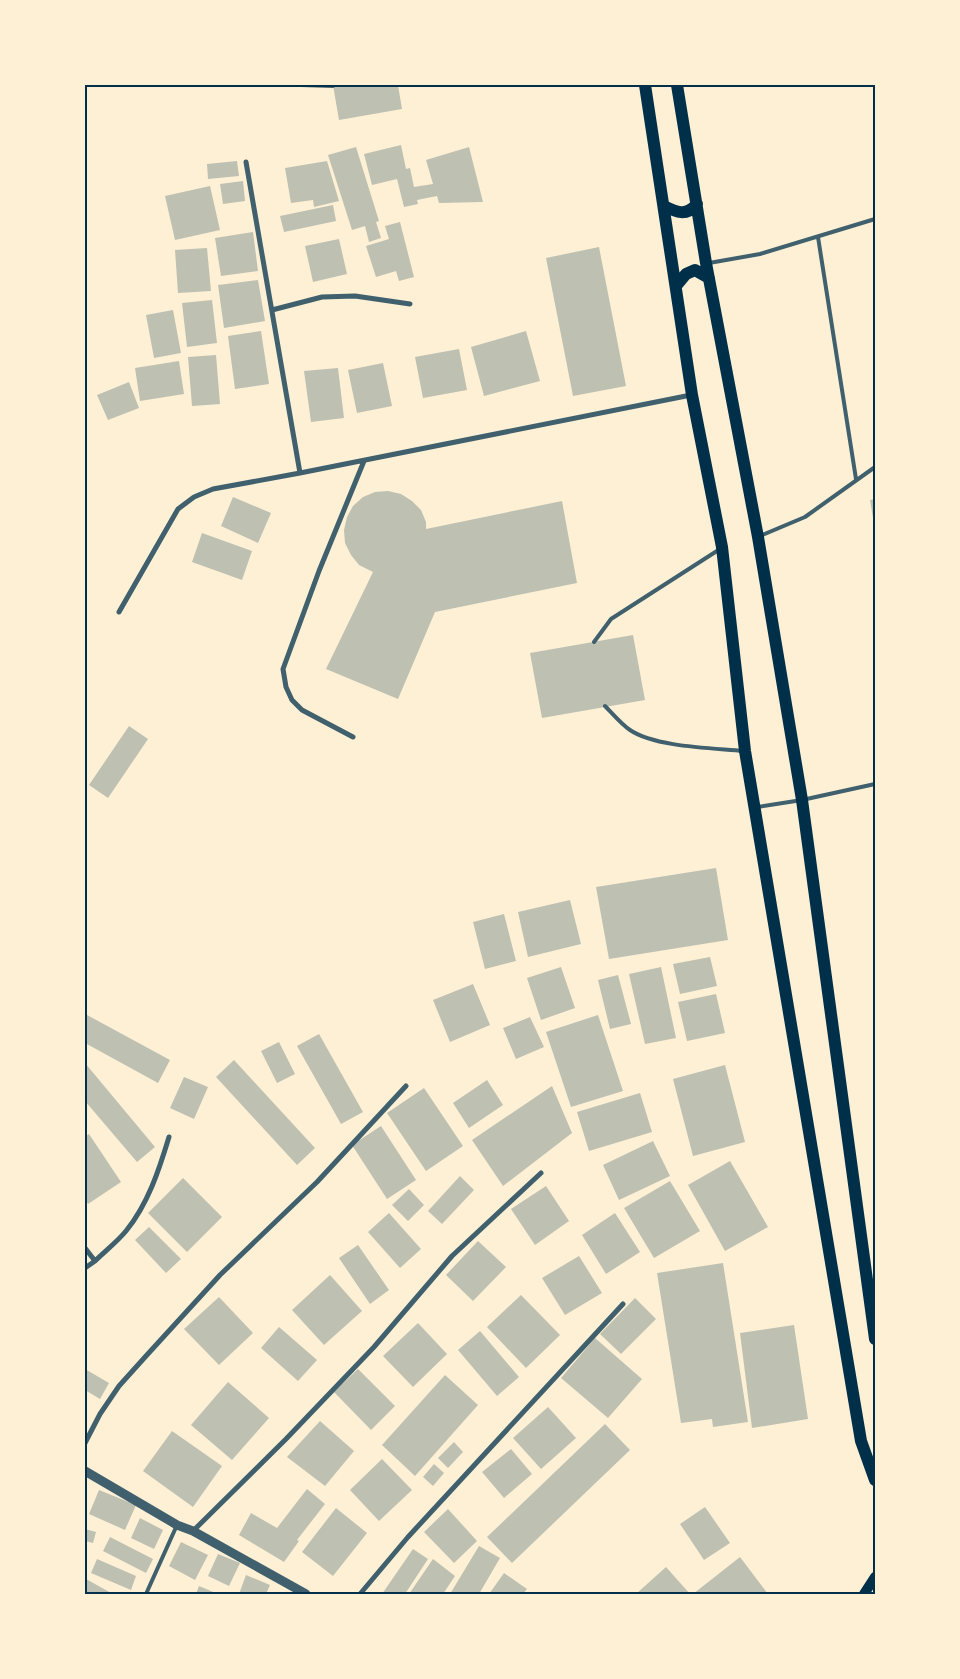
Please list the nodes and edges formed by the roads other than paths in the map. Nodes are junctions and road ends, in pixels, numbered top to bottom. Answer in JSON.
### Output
{"nodes":[{"id":1,"x":301,"y":85,"type":"edge"},
{"id":2,"x":645,"y":85,"type":"edge"},
{"id":3,"x":677,"y":85,"type":"edge"},
{"id":4,"x":333,"y":86,"type":"edge"},
{"id":5,"x":246,"y":162,"type":"dead end"},
{"id":6,"x":696,"y":204,"type":"junction"},
{"id":7,"x":664,"y":206,"type":"junction"},
{"id":8,"x":875,"y":219,"type":"edge"},
{"id":9,"x":818,"y":237,"type":"junction"},
{"id":10,"x":706,"y":264,"type":"junction"},
{"id":11,"x":709,"y":278,"type":"junction"},
{"id":12,"x":676,"y":286,"type":"junction"},
{"id":13,"x":410,"y":304,"type":"dead end"},
{"id":14,"x":272,"y":310,"type":"junction"},
{"id":15,"x":692,"y":394,"type":"junction"},
{"id":16,"x":364,"y":461,"type":"junction"},
{"id":17,"x":875,"y":467,"type":"edge"},
{"id":18,"x":300,"y":473,"type":"junction"},
{"id":19,"x":856,"y":479,"type":"junction"},
{"id":20,"x":758,"y":537,"type":"junction"},
{"id":21,"x":722,"y":547,"type":"junction"},
{"id":22,"x":118,"y":612,"type":"dead end"},
{"id":23,"x":594,"y":642,"type":"dead end"},
{"id":24,"x":605,"y":706,"type":"dead end"},
{"id":25,"x":354,"y":737,"type":"dead end"},
{"id":26,"x":745,"y":751,"type":"junction"},
{"id":27,"x":875,"y":784,"type":"edge"},
{"id":28,"x":802,"y":800,"type":"junction"},
{"id":29,"x":755,"y":807,"type":"junction"},
{"id":30,"x":406,"y":1086,"type":"dead end"},
{"id":31,"x":169,"y":1137,"type":"dead end"},
{"id":32,"x":541,"y":1173,"type":"dead end"},
{"id":33,"x":85,"y":1248,"type":"edge"},
{"id":34,"x":95,"y":1261,"type":"junction"},
{"id":35,"x":85,"y":1268,"type":"edge"},
{"id":36,"x":623,"y":1304,"type":"dead end"},
{"id":37,"x":875,"y":1339,"type":"edge"},
{"id":38,"x":85,"y":1443,"type":"edge"},
{"id":39,"x":85,"y":1471,"type":"edge"},
{"id":40,"x":875,"y":1480,"type":"edge"},
{"id":41,"x":178,"y":1525,"type":"junction"},
{"id":42,"x":193,"y":1531,"type":"junction"},
{"id":43,"x":873,"y":1580,"type":"edge"},
{"id":44,"x":146,"y":1594,"type":"edge"},
{"id":45,"x":306,"y":1594,"type":"edge"},
{"id":46,"x":360,"y":1594,"type":"edge"},
{"id":47,"x":864,"y":1594,"type":"edge"}],
"edges":[{"from":1,"to":4,"type":"lane"},
{"from":2,"to":7,"type":"main road"},
{"from":3,"to":6,"type":"main road"},
{"from":5,"to":14,"type":"street"},
{"from":6,"to":7,"type":"main road"},
{"from":6,"to":10,"type":"main road"},
{"from":7,"to":12,"type":"main road"},
{"from":8,"to":9,"type":"lane"},
{"from":9,"to":10,"type":"lane"},
{"from":9,"to":19,"type":"lane"},
{"from":10,"to":11,"type":"main road"},
{"from":11,"to":12,"type":"main road"},
{"from":11,"to":20,"type":"main road"},
{"from":12,"to":15,"type":"main road"},
{"from":13,"to":14,"type":"street"},
{"from":14,"to":18,"type":"street"},
{"from":15,"to":16,"type":"street"},
{"from":15,"to":21,"type":"main road"},
{"from":16,"to":18,"type":"street"},
{"from":16,"to":25,"type":"street"},
{"from":17,"to":19,"type":"lane"},
{"from":18,"to":22,"type":"street"},
{"from":19,"to":20,"type":"lane"},
{"from":20,"to":28,"type":"main road"},
{"from":21,"to":23,"type":"lane"},
{"from":21,"to":26,"type":"main road"},
{"from":24,"to":26,"type":"lane"},
{"from":26,"to":29,"type":"main road"},
{"from":27,"to":28,"type":"lane"},
{"from":28,"to":29,"type":"lane"},
{"from":28,"to":37,"type":"main road"},
{"from":29,"to":40,"type":"main road"},
{"from":30,"to":38,"type":"street"},
{"from":31,"to":34,"type":"street"},
{"from":32,"to":42,"type":"street"},
{"from":33,"to":34,"type":"street"},
{"from":34,"to":35,"type":"street"},
{"from":36,"to":46,"type":"street"},
{"from":39,"to":41,"type":"street"},
{"from":41,"to":42,"type":"street"},
{"from":41,"to":44,"type":"lane"},
{"from":42,"to":45,"type":"street"},
{"from":43,"to":47,"type":"main road"}]}
